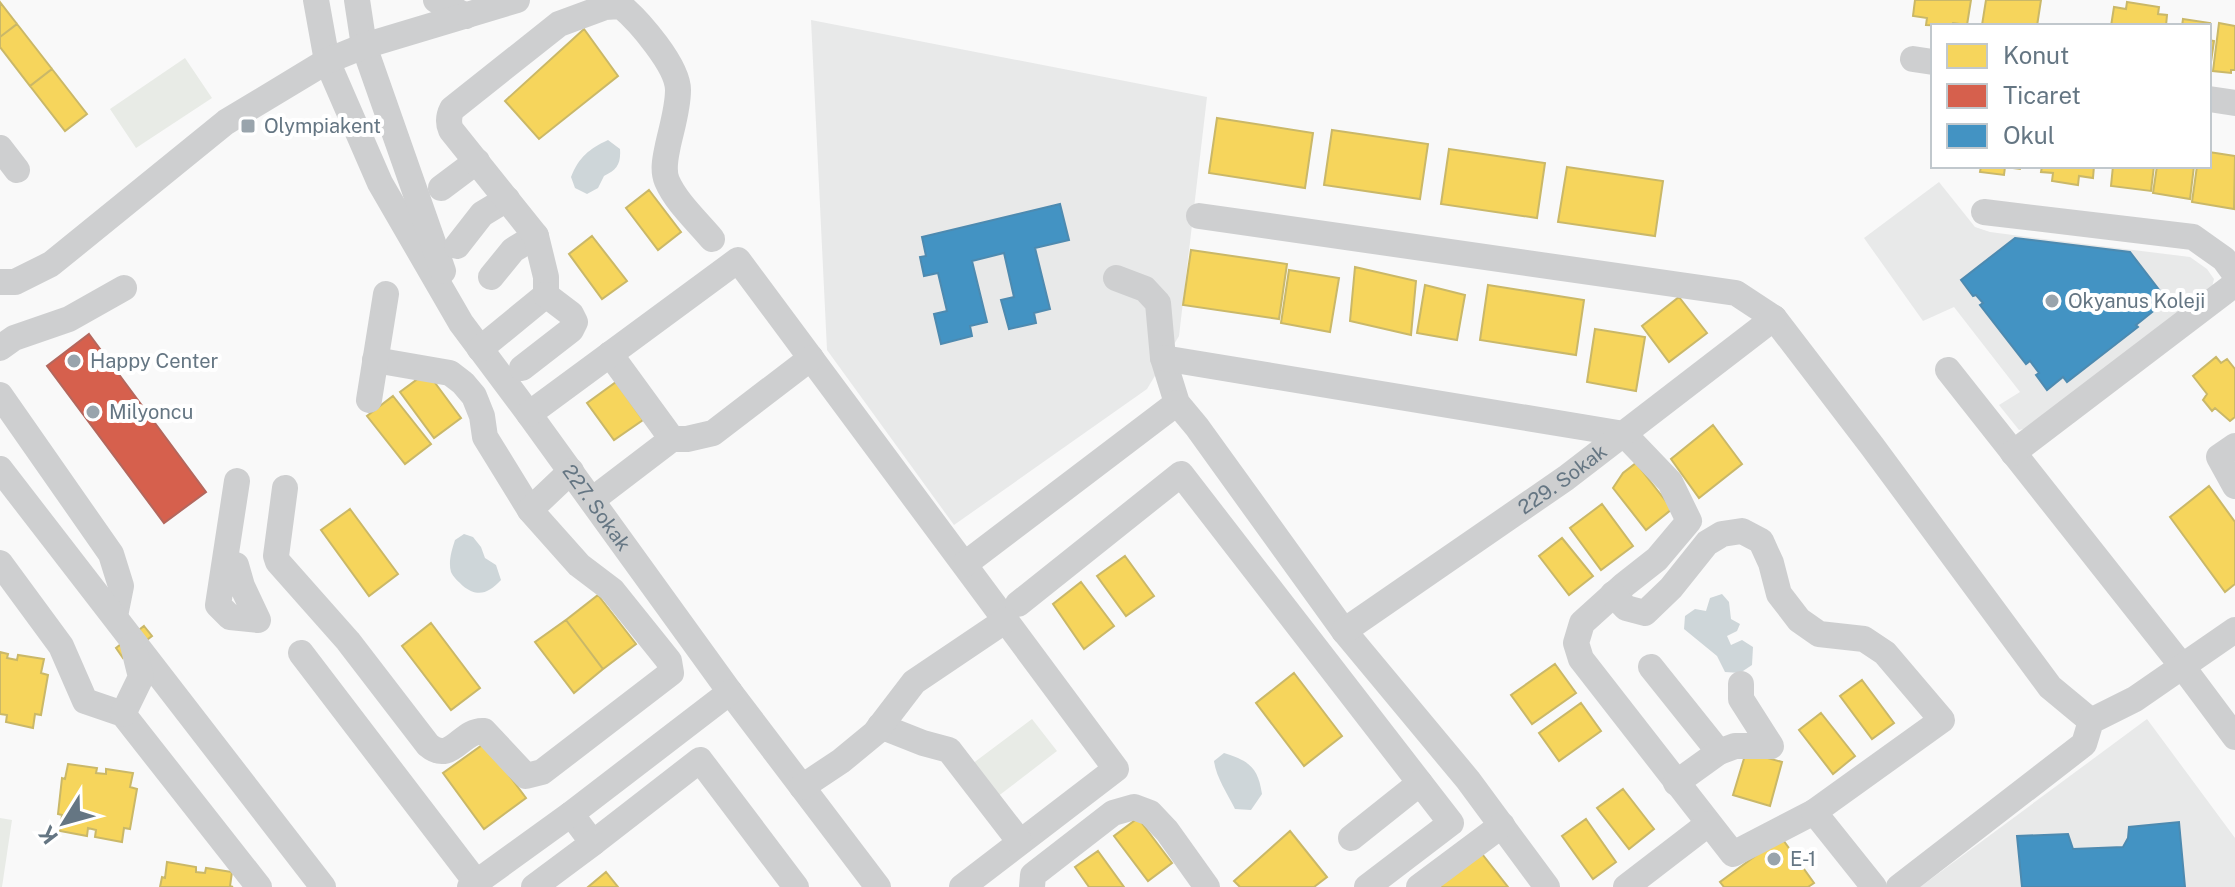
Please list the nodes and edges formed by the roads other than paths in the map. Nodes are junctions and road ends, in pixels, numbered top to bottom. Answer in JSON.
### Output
{"nodes":[{"id":1,"x":316,"y":0,"type":"edge"},
{"id":2,"x":357,"y":0,"type":"edge"},
{"id":3,"x":436,"y":0,"type":"edge"},
{"id":4,"x":517,"y":0,"type":"edge"},
{"id":5,"x":466,"y":16,"type":"junction"},
{"id":6,"x":364,"y":46,"type":"junction"},
{"id":7,"x":327,"y":61,"type":"junction"},
{"id":8,"x":2211,"y":99,"type":"edge"},
{"id":9,"x":2235,"y":103,"type":"edge"},
{"id":10,"x":0,"y":148,"type":"edge"},
{"id":11,"x":477,"y":161,"type":"junction"},
{"id":12,"x":17,"y":170,"type":"dead end"},
{"id":13,"x":441,"y":188,"type":"dead end"},
{"id":14,"x":507,"y":199,"type":"junction"},
{"id":15,"x":1984,"y":212,"type":"dead end"},
{"id":16,"x":1199,"y":216,"type":"dead end"},
{"id":17,"x":536,"y":236,"type":"junction"},
{"id":18,"x":712,"y":239,"type":"dead end"},
{"id":19,"x":457,"y":246,"type":"dead end"},
{"id":20,"x":2235,"y":274,"type":"edge"},
{"id":21,"x":491,"y":277,"type":"dead end"},
{"id":22,"x":1116,"y":278,"type":"dead end"},
{"id":23,"x":0,"y":282,"type":"edge"},
{"id":24,"x":2235,"y":284,"type":"edge"},
{"id":25,"x":124,"y":288,"type":"dead end"},
{"id":26,"x":386,"y":294,"type":"dead end"},
{"id":27,"x":546,"y":295,"type":"junction"},
{"id":28,"x":1774,"y":318,"type":"junction"},
{"id":29,"x":461,"y":323,"type":"junction"},
{"id":30,"x":0,"y":348,"type":"edge"},
{"id":31,"x":480,"y":349,"type":"junction"},
{"id":32,"x":610,"y":354,"type":"junction"},
{"id":33,"x":811,"y":358,"type":"junction"},
{"id":34,"x":1163,"y":358,"type":"junction"},
{"id":35,"x":375,"y":360,"type":"junction"},
{"id":36,"x":522,"y":368,"type":"dead end"},
{"id":37,"x":1948,"y":370,"type":"dead end"},
{"id":38,"x":0,"y":395,"type":"edge"},
{"id":39,"x":369,"y":400,"type":"dead end"},
{"id":40,"x":1177,"y":403,"type":"junction"},
{"id":41,"x":529,"y":414,"type":"junction"},
{"id":42,"x":1624,"y":434,"type":"junction"},
{"id":43,"x":672,"y":439,"type":"junction"},
{"id":44,"x":2235,"y":446,"type":"edge"},
{"id":45,"x":2013,"y":453,"type":"junction"},
{"id":46,"x":0,"y":469,"type":"edge"},
{"id":47,"x":571,"y":471,"type":"junction"},
{"id":48,"x":237,"y":481,"type":"dead end"},
{"id":49,"x":2235,"y":486,"type":"edge"},
{"id":50,"x":285,"y":488,"type":"dead end"},
{"id":51,"x":592,"y":500,"type":"junction"},
{"id":52,"x":530,"y":510,"type":"junction"},
{"id":53,"x":278,"y":562,"type":"junction"},
{"id":54,"x":0,"y":563,"type":"edge"},
{"id":55,"x":965,"y":564,"type":"junction"},
{"id":56,"x":1613,"y":594,"type":"junction"},
{"id":57,"x":1012,"y":612,"type":"junction"},
{"id":58,"x":115,"y":616,"type":"junction"},
{"id":59,"x":2235,"y":630,"type":"edge"},
{"id":60,"x":1344,"y":631,"type":"junction"},
{"id":61,"x":131,"y":638,"type":"junction"},
{"id":62,"x":301,"y":653,"type":"dead end"},
{"id":63,"x":2182,"y":666,"type":"junction"},
{"id":64,"x":1651,"y":667,"type":"dead end"},
{"id":65,"x":1741,"y":684,"type":"dead end"},
{"id":66,"x":730,"y":692,"type":"junction"},
{"id":67,"x":2227,"y":709,"type":"edge"},
{"id":68,"x":123,"y":714,"type":"junction"},
{"id":69,"x":2091,"y":721,"type":"junction"},
{"id":70,"x":880,"y":726,"type":"junction"},
{"id":71,"x":2235,"y":737,"type":"edge"},
{"id":72,"x":1719,"y":752,"type":"junction"},
{"id":73,"x":1420,"y":783,"type":"junction"},
{"id":74,"x":1676,"y":783,"type":"junction"},
{"id":75,"x":802,"y":787,"type":"junction"},
{"id":76,"x":1814,"y":812,"type":"junction"},
{"id":77,"x":571,"y":814,"type":"junction"},
{"id":78,"x":1708,"y":824,"type":"junction"},
{"id":79,"x":1502,"y":825,"type":"junction"},
{"id":80,"x":1351,"y":838,"type":"dead end"},
{"id":81,"x":1020,"y":842,"type":"junction"},
{"id":82,"x":593,"y":843,"type":"junction"},
{"id":83,"x":473,"y":885,"type":"edge"},
{"id":84,"x":259,"y":887,"type":"edge"},
{"id":85,"x":323,"y":887,"type":"edge"},
{"id":86,"x":534,"y":887,"type":"edge"},
{"id":87,"x":796,"y":887,"type":"edge"},
{"id":88,"x":878,"y":887,"type":"edge"},
{"id":89,"x":962,"y":887,"type":"edge"},
{"id":90,"x":1032,"y":887,"type":"edge"},
{"id":91,"x":1207,"y":887,"type":"edge"},
{"id":92,"x":1367,"y":887,"type":"edge"},
{"id":93,"x":1419,"y":887,"type":"edge"},
{"id":94,"x":1547,"y":887,"type":"edge"},
{"id":95,"x":1626,"y":887,"type":"edge"},
{"id":96,"x":1874,"y":887,"type":"edge"},
{"id":97,"x":1899,"y":887,"type":"edge"}],
"edges":[{"from":1,"to":7,"type":"street"},
{"from":2,"to":6,"type":"street"},
{"from":3,"to":5,"type":"street"},
{"from":4,"to":5,"type":"street"},
{"from":5,"to":6,"type":"street"},
{"from":6,"to":7,"type":"street"},
{"from":6,"to":29,"type":"street"},
{"from":7,"to":23,"type":"street"},
{"from":7,"to":29,"type":"street"},
{"from":8,"to":9,"type":"street"},
{"from":10,"to":12,"type":"street"},
{"from":11,"to":13,"type":"street"},
{"from":11,"to":14,"type":"street"},
{"from":11,"to":18,"type":"street"},
{"from":14,"to":17,"type":"street"},
{"from":14,"to":19,"type":"street"},
{"from":15,"to":20,"type":"street"},
{"from":16,"to":28,"type":"street"},
{"from":17,"to":21,"type":"street"},
{"from":17,"to":27,"type":"street"},
{"from":22,"to":34,"type":"street"},
{"from":24,"to":45,"type":"street"},
{"from":25,"to":30,"type":"street"},
{"from":26,"to":35,"type":"street"},
{"from":27,"to":31,"type":"street"},
{"from":27,"to":36,"type":"street"},
{"from":28,"to":42,"type":"street","name":"229. Sokak"},
{"from":28,"to":69,"type":"street"},
{"from":29,"to":31,"type":"street","name":"227. Sokak"},
{"from":31,"to":41,"type":"street","name":"227. Sokak"},
{"from":32,"to":33,"type":"street"},
{"from":32,"to":41,"type":"street"},
{"from":32,"to":43,"type":"street"},
{"from":33,"to":43,"type":"street"},
{"from":33,"to":55,"type":"street"},
{"from":34,"to":40,"type":"street"},
{"from":34,"to":42,"type":"street"},
{"from":35,"to":39,"type":"street"},
{"from":35,"to":52,"type":"street"},
{"from":37,"to":45,"type":"street"},
{"from":38,"to":58,"type":"street"},
{"from":40,"to":55,"type":"street"},
{"from":40,"to":60,"type":"street"},
{"from":41,"to":47,"type":"street","name":"227. Sokak"},
{"from":42,"to":56,"type":"street"},
{"from":42,"to":60,"type":"street","name":"229. Sokak"},
{"from":43,"to":51,"type":"street"},
{"from":44,"to":49,"type":"street"},
{"from":45,"to":63,"type":"street"},
{"from":46,"to":58,"type":"street"},
{"from":47,"to":51,"type":"street","name":"227. Sokak"},
{"from":47,"to":52,"type":"street"},
{"from":48,"to":53,"type":"street"},
{"from":50,"to":53,"type":"street"},
{"from":51,"to":66,"type":"street","name":"227. Sokak"},
{"from":52,"to":53,"type":"street"},
{"from":54,"to":68,"type":"street"},
{"from":55,"to":57,"type":"street"},
{"from":56,"to":74,"type":"street"},
{"from":56,"to":76,"type":"street"},
{"from":57,"to":70,"type":"street"},
{"from":57,"to":73,"type":"street"},
{"from":57,"to":81,"type":"street"},
{"from":58,"to":61,"type":"street"},
{"from":59,"to":63,"type":"street"},
{"from":60,"to":79,"type":"street"},
{"from":61,"to":68,"type":"street"},
{"from":61,"to":85,"type":"street"},
{"from":62,"to":83,"type":"street"},
{"from":63,"to":67,"type":"street"},
{"from":63,"to":69,"type":"street"},
{"from":64,"to":72,"type":"street"},
{"from":65,"to":72,"type":"street"},
{"from":66,"to":75,"type":"street","name":"227. Sokak"},
{"from":66,"to":77,"type":"street"},
{"from":67,"to":71,"type":"street"},
{"from":68,"to":84,"type":"street"},
{"from":69,"to":97,"type":"street"},
{"from":70,"to":75,"type":"street"},
{"from":70,"to":81,"type":"street"},
{"from":72,"to":74,"type":"street"},
{"from":73,"to":80,"type":"street"},
{"from":73,"to":92,"type":"street"},
{"from":74,"to":78,"type":"street"},
{"from":75,"to":88,"type":"street","name":"227. Sokak"},
{"from":76,"to":78,"type":"street"},
{"from":76,"to":96,"type":"street"},
{"from":77,"to":82,"type":"street"},
{"from":77,"to":83,"type":"street"},
{"from":78,"to":95,"type":"street"},
{"from":79,"to":93,"type":"street"},
{"from":79,"to":94,"type":"street"},
{"from":81,"to":89,"type":"street"},
{"from":82,"to":86,"type":"street"},
{"from":82,"to":87,"type":"street"},
{"from":90,"to":91,"type":"street"}]}
